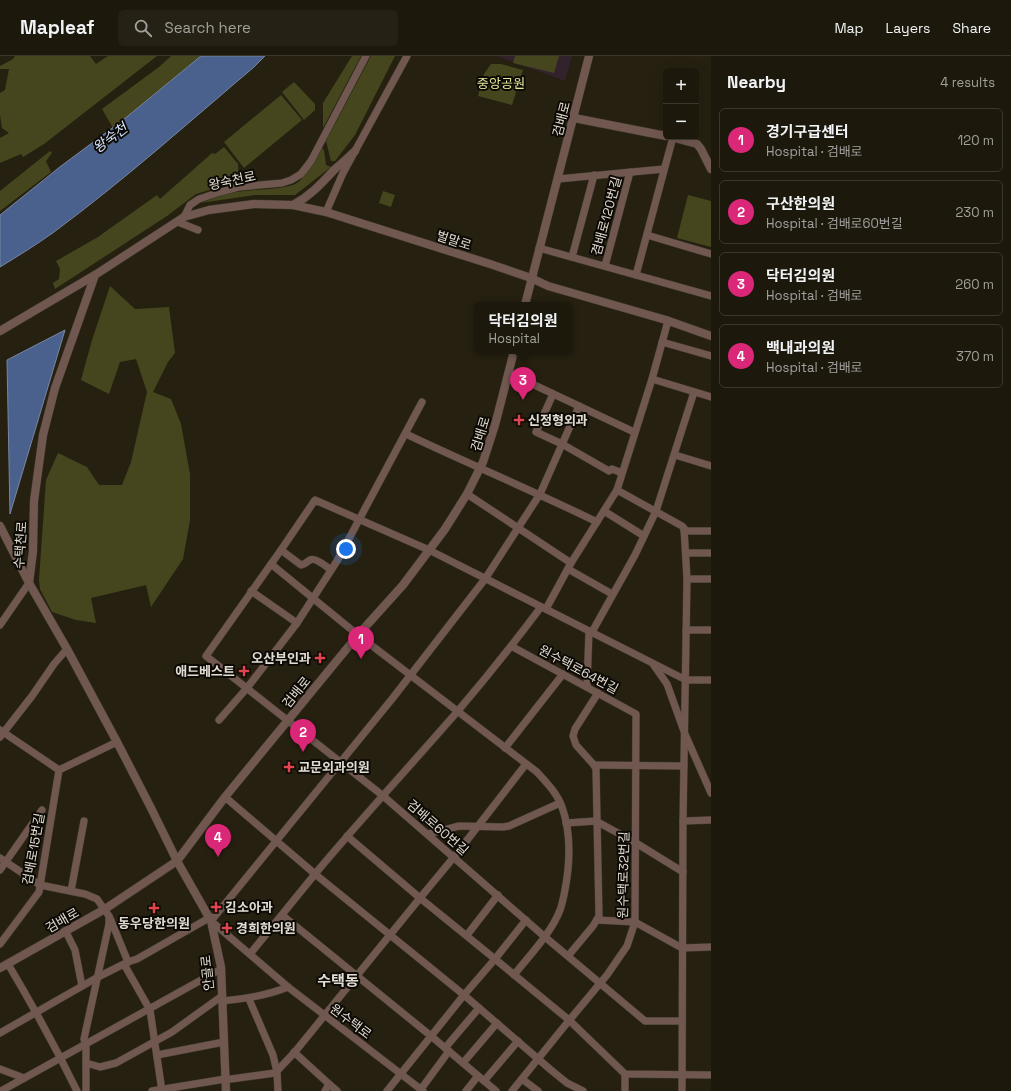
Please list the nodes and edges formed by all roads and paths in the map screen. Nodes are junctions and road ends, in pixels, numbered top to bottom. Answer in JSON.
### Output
{"nodes":[{"id":1,"x":366,"y":56,"type":"edge"},
{"id":2,"x":407,"y":56,"type":"edge"},
{"id":3,"x":589,"y":56,"type":"edge"},
{"id":4,"x":574,"y":118,"type":"junction"},
{"id":5,"x":663,"y":135,"type":"edge"},
{"id":6,"x":671,"y":140,"type":"edge"},
{"id":7,"x":683,"y":140,"type":"edge"},
{"id":8,"x":355,"y":151,"type":"junction"},
{"id":9,"x":664,"y":169,"type":"junction"},
{"id":10,"x":711,"y":169,"type":"edge"},
{"id":11,"x":630,"y":172,"type":"junction"},
{"id":12,"x":594,"y":175,"type":"junction"},
{"id":13,"x":558,"y":179,"type":"junction"},
{"id":14,"x":293,"y":205,"type":"junction"},
{"id":15,"x":326,"y":212,"type":"junction"},
{"id":16,"x":181,"y":219,"type":"junction"},
{"id":17,"x":198,"y":230,"type":"dead end"},
{"id":18,"x":647,"y":235,"type":"junction"},
{"id":19,"x":540,"y":248,"type":"junction"},
{"id":20,"x":711,"y":254,"type":"edge"},
{"id":21,"x":572,"y":257,"type":"junction"},
{"id":22,"x":605,"y":266,"type":"junction"},
{"id":23,"x":95,"y":275,"type":"junction"},
{"id":24,"x":636,"y":275,"type":"junction"},
{"id":25,"x":531,"y":278,"type":"junction"},
{"id":26,"x":711,"y":296,"type":"edge"},
{"id":27,"x":526,"y":302,"type":"edge"},
{"id":28,"x":668,"y":321,"type":"junction"},
{"id":29,"x":0,"y":331,"type":"edge"},
{"id":30,"x":711,"y":336,"type":"edge"},
{"id":31,"x":662,"y":342,"type":"junction"},
{"id":32,"x":513,"y":354,"type":"edge"},
{"id":33,"x":711,"y":356,"type":"edge"},
{"id":34,"x":509,"y":373,"type":"junction"},
{"id":35,"x":652,"y":379,"type":"junction"},
{"id":36,"x":694,"y":392,"type":"junction"},
{"id":37,"x":553,"y":394,"type":"junction"},
{"id":38,"x":711,"y":397,"type":"edge"},
{"id":39,"x":422,"y":402,"type":"dead end"},
{"id":40,"x":578,"y":406,"type":"junction"},
{"id":41,"x":634,"y":432,"type":"junction"},
{"id":42,"x":406,"y":434,"type":"junction"},
{"id":43,"x":562,"y":444,"type":"junction"},
{"id":44,"x":674,"y":455,"type":"junction"},
{"id":45,"x":711,"y":466,"type":"edge"},
{"id":46,"x":480,"y":469,"type":"junction"},
{"id":47,"x":622,"y":473,"type":"junction"},
{"id":48,"x":617,"y":490,"type":"junction"},
{"id":49,"x":467,"y":494,"type":"junction"},
{"id":50,"x":540,"y":494,"type":"junction"},
{"id":51,"x":604,"y":511,"type":"junction"},
{"id":52,"x":656,"y":512,"type":"junction"},
{"id":53,"x":360,"y":520,"type":"junction"},
{"id":54,"x":597,"y":522,"type":"junction"},
{"id":55,"x":0,"y":526,"type":"edge"},
{"id":56,"x":518,"y":528,"type":"junction"},
{"id":57,"x":684,"y":531,"type":"junction"},
{"id":58,"x":711,"y":531,"type":"edge"},
{"id":59,"x":644,"y":536,"type":"junction"},
{"id":60,"x":281,"y":550,"type":"junction"},
{"id":61,"x":429,"y":550,"type":"junction"},
{"id":62,"x":686,"y":553,"type":"junction"},
{"id":63,"x":711,"y":553,"type":"edge"},
{"id":64,"x":33,"y":556,"type":"junction"},
{"id":65,"x":18,"y":561,"type":"junction"},
{"id":66,"x":271,"y":564,"type":"junction"},
{"id":67,"x":569,"y":566,"type":"junction"},
{"id":68,"x":331,"y":570,"type":"junction"},
{"id":69,"x":688,"y":578,"type":"junction"},
{"id":70,"x":485,"y":579,"type":"junction"},
{"id":71,"x":711,"y":579,"type":"edge"},
{"id":72,"x":29,"y":583,"type":"junction"},
{"id":73,"x":251,"y":591,"type":"junction"},
{"id":74,"x":612,"y":594,"type":"junction"},
{"id":75,"x":313,"y":599,"type":"junction"},
{"id":76,"x":543,"y":608,"type":"junction"},
{"id":77,"x":296,"y":623,"type":"junction"},
{"id":78,"x":0,"y":625,"type":"edge"},
{"id":79,"x":686,"y":630,"type":"junction"},
{"id":80,"x":711,"y":630,"type":"edge"},
{"id":81,"x":590,"y":632,"type":"junction"},
{"id":82,"x":358,"y":635,"type":"junction"},
{"id":83,"x":511,"y":646,"type":"junction"},
{"id":84,"x":67,"y":649,"type":"junction"},
{"id":85,"x":652,"y":662,"type":"junction"},
{"id":86,"x":563,"y":674,"type":"junction"},
{"id":87,"x":410,"y":675,"type":"junction"},
{"id":88,"x":686,"y":680,"type":"junction"},
{"id":89,"x":711,"y":680,"type":"edge"},
{"id":90,"x":587,"y":687,"type":"junction"},
{"id":91,"x":247,"y":688,"type":"junction"},
{"id":92,"x":598,"y":693,"type":"junction"},
{"id":93,"x":458,"y":711,"type":"junction"},
{"id":94,"x":636,"y":714,"type":"joint"},
{"id":95,"x":219,"y":720,"type":"dead end"},
{"id":96,"x":289,"y":720,"type":"junction"},
{"id":97,"x":1,"y":733,"type":"edge"},
{"id":98,"x":685,"y":734,"type":"junction"},
{"id":99,"x":117,"y":742,"type":"junction"},
{"id":100,"x":505,"y":748,"type":"junction"},
{"id":101,"x":340,"y":761,"type":"junction"},
{"id":102,"x":526,"y":764,"type":"junction"},
{"id":103,"x":594,"y":765,"type":"junction"},
{"id":104,"x":636,"y":765,"type":"junction"},
{"id":105,"x":684,"y":766,"type":"junction"},
{"id":106,"x":59,"y":770,"type":"junction"},
{"id":107,"x":711,"y":793,"type":"edge"},
{"id":108,"x":382,"y":795,"type":"junction"},
{"id":109,"x":225,"y":797,"type":"junction"},
{"id":110,"x":560,"y":804,"type":"junction"},
{"id":111,"x":42,"y":810,"type":"dead end"},
{"id":112,"x":711,"y":820,"type":"edge"},
{"id":113,"x":84,"y":821,"type":"dead end"},
{"id":114,"x":596,"y":821,"type":"junction"},
{"id":115,"x":683,"y":821,"type":"junction"},
{"id":116,"x":566,"y":823,"type":"junction"},
{"id":117,"x":477,"y":827,"type":"junction"},
{"id":118,"x":428,"y":834,"type":"junction"},
{"id":119,"x":347,"y":836,"type":"junction"},
{"id":120,"x":276,"y":842,"type":"junction"},
{"id":121,"x":636,"y":842,"type":"junction"},
{"id":122,"x":454,"y":857,"type":"junction"},
{"id":123,"x":3,"y":860,"type":"edge"},
{"id":124,"x":177,"y":861,"type":"junction"},
{"id":125,"x":0,"y":870,"type":"edge"},
{"id":126,"x":683,"y":872,"type":"junction"},
{"id":127,"x":315,"y":874,"type":"junction"},
{"id":128,"x":40,"y":886,"type":"junction"},
{"id":129,"x":71,"y":891,"type":"junction"},
{"id":130,"x":498,"y":895,"type":"junction"},
{"id":131,"x":420,"y":898,"type":"junction"},
{"id":132,"x":107,"y":912,"type":"junction"},
{"id":133,"x":282,"y":914,"type":"junction"},
{"id":134,"x":210,"y":920,"type":"junction"},
{"id":135,"x":526,"y":920,"type":"junction"},
{"id":136,"x":597,"y":920,"type":"junction"},
{"id":137,"x":635,"y":922,"type":"junction"},
{"id":138,"x":66,"y":932,"type":"junction"},
{"id":139,"x":390,"y":935,"type":"junction"},
{"id":140,"x":467,"y":935,"type":"junction"},
{"id":141,"x":545,"y":937,"type":"junction"},
{"id":142,"x":0,"y":944,"type":"edge"},
{"id":143,"x":711,"y":947,"type":"edge"},
{"id":144,"x":682,"y":948,"type":"junction"},
{"id":145,"x":250,"y":954,"type":"junction"},
{"id":146,"x":568,"y":956,"type":"junction"},
{"id":147,"x":496,"y":959,"type":"junction"},
{"id":148,"x":128,"y":962,"type":"junction"},
{"id":149,"x":8,"y":964,"type":"junction"},
{"id":150,"x":0,"y":968,"type":"edge"},
{"id":151,"x":221,"y":969,"type":"junction"},
{"id":152,"x":514,"y":975,"type":"junction"},
{"id":153,"x":358,"y":976,"type":"junction"},
{"id":154,"x":98,"y":977,"type":"junction"},
{"id":155,"x":600,"y":984,"type":"junction"},
{"id":156,"x":82,"y":986,"type":"junction"},
{"id":157,"x":288,"y":987,"type":"junction"},
{"id":158,"x":464,"y":995,"type":"junction"},
{"id":159,"x":222,"y":999,"type":"junction"},
{"id":160,"x":249,"y":999,"type":"junction"},
{"id":161,"x":479,"y":1008,"type":"junction"},
{"id":162,"x":149,"y":1009,"type":"junction"},
{"id":163,"x":36,"y":1012,"type":"junction"},
{"id":164,"x":324,"y":1016,"type":"junction"},
{"id":165,"x":568,"y":1020,"type":"junction"},
{"id":166,"x":682,"y":1021,"type":"junction"},
{"id":167,"x":497,"y":1023,"type":"junction"},
{"id":168,"x":0,"y":1033,"type":"edge"},
{"id":169,"x":431,"y":1036,"type":"junction"},
{"id":170,"x":155,"y":1040,"type":"junction"},
{"id":171,"x":518,"y":1041,"type":"junction"},
{"id":172,"x":224,"y":1042,"type":"junction"},
{"id":173,"x":85,"y":1044,"type":"junction"},
{"id":174,"x":447,"y":1050,"type":"junction"},
{"id":175,"x":294,"y":1052,"type":"junction"},
{"id":176,"x":157,"y":1055,"type":"junction"},
{"id":177,"x":61,"y":1057,"type":"junction"},
{"id":178,"x":538,"y":1059,"type":"junction"},
{"id":179,"x":86,"y":1063,"type":"junction"},
{"id":180,"x":463,"y":1063,"type":"junction"},
{"id":181,"x":0,"y":1069,"type":"edge"},
{"id":182,"x":277,"y":1070,"type":"junction"},
{"id":183,"x":401,"y":1073,"type":"junction"},
{"id":184,"x":625,"y":1074,"type":"junction"},
{"id":185,"x":682,"y":1074,"type":"junction"},
{"id":186,"x":711,"y":1075,"type":"edge"},
{"id":187,"x":478,"y":1076,"type":"junction"},
{"id":188,"x":24,"y":1078,"type":"junction"},
{"id":189,"x":225,"y":1079,"type":"junction"},
{"id":190,"x":522,"y":1079,"type":"junction"},
{"id":191,"x":484,"y":1081,"type":"junction"},
{"id":192,"x":329,"y":1084,"type":"junction"},
{"id":193,"x":162,"y":1090,"type":"edge"},
{"id":194,"x":422,"y":1090,"type":"edge"},
{"id":195,"x":1,"y":1091,"type":"edge"},
{"id":196,"x":77,"y":1091,"type":"edge"},
{"id":197,"x":86,"y":1091,"type":"edge"},
{"id":198,"x":152,"y":1091,"type":"edge"},
{"id":199,"x":226,"y":1091,"type":"edge"},
{"id":200,"x":278,"y":1091,"type":"edge"},
{"id":201,"x":325,"y":1091,"type":"edge"},
{"id":202,"x":337,"y":1091,"type":"edge"},
{"id":203,"x":386,"y":1091,"type":"edge"},
{"id":204,"x":466,"y":1091,"type":"edge"},
{"id":205,"x":496,"y":1091,"type":"edge"},
{"id":206,"x":512,"y":1091,"type":"edge"},
{"id":207,"x":538,"y":1091,"type":"edge"},
{"id":208,"x":583,"y":1091,"type":"edge"},
{"id":209,"x":625,"y":1091,"type":"edge"},
{"id":210,"x":682,"y":1091,"type":"edge"}],
"edges":[{"from":1,"to":16,"type":"street","name":"왕숙천로"},
{"from":2,"to":8,"type":"street"},
{"from":3,"to":4,"type":"street","name":"검배로"},
{"from":4,"to":5,"type":"street"},
{"from":4,"to":13,"type":"street","name":"검배로"},
{"from":6,"to":9,"type":"street"},
{"from":7,"to":10,"type":"street"},
{"from":8,"to":14,"type":"street"},
{"from":8,"to":15,"type":"street"},
{"from":9,"to":11,"type":"street","name":"겸배로120번길"},
{"from":9,"to":18,"type":"street"},
{"from":11,"to":12,"type":"street","name":"겸배로120번길"},
{"from":11,"to":22,"type":"street","name":"겸배로120번길"},
{"from":12,"to":13,"type":"street","name":"겸배로120번길"},
{"from":12,"to":21,"type":"street","name":"겸배로120번길"},
{"from":13,"to":19,"type":"street","name":"검배로"},
{"from":14,"to":15,"type":"street","name":"벌말로"},
{"from":14,"to":16,"type":"street","name":"벌말로"},
{"from":15,"to":25,"type":"street","name":"벌말로"},
{"from":16,"to":17,"type":"street"},
{"from":16,"to":23,"type":"street","name":"왕숙천로"},
{"from":18,"to":20,"type":"street"},
{"from":18,"to":24,"type":"street"},
{"from":19,"to":21,"type":"street","name":"겸배로120번길"},
{"from":19,"to":25,"type":"street","name":"검배로"},
{"from":21,"to":22,"type":"street","name":"겸배로120번길"},
{"from":22,"to":24,"type":"street","name":"겸배로120번길"},
{"from":23,"to":29,"type":"street","name":"왕숙천로"},
{"from":23,"to":64,"type":"street","name":"수택천로"},
{"from":24,"to":26,"type":"street","name":"겸배로120번길"},
{"from":25,"to":27,"type":"street","name":"검배로"},
{"from":25,"to":28,"type":"street","name":"벌말로"},
{"from":28,"to":30,"type":"street","name":"벌말로"},
{"from":28,"to":31,"type":"street"},
{"from":31,"to":33,"type":"street"},
{"from":31,"to":35,"type":"street"},
{"from":32,"to":34,"type":"street","name":"검배로"},
{"from":34,"to":37,"type":"street"},
{"from":34,"to":46,"type":"street","name":"검배로"},
{"from":35,"to":36,"type":"street"},
{"from":35,"to":41,"type":"street"},
{"from":36,"to":38,"type":"street"},
{"from":36,"to":44,"type":"street"},
{"from":37,"to":40,"type":"street"},
{"from":37,"to":43,"type":"street"},
{"from":39,"to":42,"type":"street"},
{"from":40,"to":41,"type":"street"},
{"from":40,"to":43,"type":"street"},
{"from":41,"to":47,"type":"street"},
{"from":42,"to":46,"type":"street"},
{"from":42,"to":53,"type":"street"},
{"from":43,"to":47,"type":"street"},
{"from":43,"to":50,"type":"street"},
{"from":44,"to":45,"type":"street"},
{"from":44,"to":52,"type":"street"},
{"from":46,"to":49,"type":"street","name":"검배로"},
{"from":46,"to":50,"type":"street"},
{"from":47,"to":48,"type":"street"},
{"from":48,"to":51,"type":"street"},
{"from":48,"to":52,"type":"street"},
{"from":49,"to":56,"type":"street"},
{"from":49,"to":61,"type":"street","name":"검배로"},
{"from":50,"to":54,"type":"street"},
{"from":50,"to":56,"type":"street"},
{"from":51,"to":54,"type":"street"},
{"from":51,"to":59,"type":"street"},
{"from":52,"to":57,"type":"street"},
{"from":52,"to":59,"type":"street"},
{"from":53,"to":60,"type":"street"},
{"from":53,"to":61,"type":"street"},
{"from":53,"to":68,"type":"street"},
{"from":54,"to":67,"type":"street"},
{"from":55,"to":65,"type":"street"},
{"from":56,"to":67,"type":"street"},
{"from":56,"to":70,"type":"street"},
{"from":57,"to":58,"type":"street"},
{"from":57,"to":62,"type":"street"},
{"from":59,"to":74,"type":"street"},
{"from":60,"to":66,"type":"street"},
{"from":60,"to":68,"type":"street"},
{"from":61,"to":70,"type":"street"},
{"from":61,"to":82,"type":"street","name":"검배로"},
{"from":62,"to":63,"type":"street"},
{"from":62,"to":69,"type":"street"},
{"from":64,"to":65,"type":"street"},
{"from":64,"to":72,"type":"street","name":"수택천로"},
{"from":65,"to":72,"type":"street"},
{"from":66,"to":73,"type":"street"},
{"from":66,"to":75,"type":"street"},
{"from":67,"to":74,"type":"street"},
{"from":67,"to":76,"type":"street"},
{"from":68,"to":75,"type":"street"},
{"from":69,"to":71,"type":"street"},
{"from":69,"to":79,"type":"street"},
{"from":70,"to":76,"type":"street"},
{"from":70,"to":87,"type":"street"},
{"from":72,"to":78,"type":"street"},
{"from":72,"to":84,"type":"street","name":"수택천로"},
{"from":73,"to":77,"type":"street"},
{"from":73,"to":91,"type":"street","name":"검배로60번길"},
{"from":74,"to":81,"type":"street"},
{"from":75,"to":77,"type":"street"},
{"from":75,"to":82,"type":"street"},
{"from":76,"to":81,"type":"street"},
{"from":76,"to":83,"type":"street"},
{"from":77,"to":91,"type":"street"},
{"from":79,"to":80,"type":"street"},
{"from":79,"to":88,"type":"street"},
{"from":81,"to":85,"type":"street"},
{"from":81,"to":90,"type":"street"},
{"from":82,"to":87,"type":"street"},
{"from":82,"to":96,"type":"street","name":"검배로"},
{"from":83,"to":86,"type":"street","name":"원수택로64번길"},
{"from":83,"to":93,"type":"street"},
{"from":84,"to":97,"type":"street"},
{"from":84,"to":99,"type":"street","name":"수택천로"},
{"from":85,"to":88,"type":"street"},
{"from":85,"to":98,"type":"street"},
{"from":86,"to":90,"type":"street","name":"원수택로64번길"},
{"from":86,"to":100,"type":"street"},
{"from":87,"to":93,"type":"street"},
{"from":87,"to":101,"type":"street"},
{"from":88,"to":89,"type":"street"},
{"from":88,"to":98,"type":"street"},
{"from":90,"to":92,"type":"street","name":"원수택로64번길"},
{"from":91,"to":95,"type":"street"},
{"from":91,"to":96,"type":"street","name":"검배로60번길"},
{"from":92,"to":94,"type":"street","name":"원수택로64번길"},
{"from":92,"to":103,"type":"street"},
{"from":93,"to":100,"type":"street"},
{"from":93,"to":108,"type":"street"},
{"from":94,"to":104,"type":"street","name":"원수택로32번길"},
{"from":96,"to":101,"type":"street","name":"검배로60번길"},
{"from":96,"to":109,"type":"street","name":"검배로"},
{"from":97,"to":106,"type":"street"},
{"from":98,"to":105,"type":"street"},
{"from":98,"to":107,"type":"street"},
{"from":99,"to":106,"type":"street"},
{"from":99,"to":124,"type":"street","name":"수택천로"},
{"from":100,"to":102,"type":"street"},
{"from":101,"to":108,"type":"street","name":"검배로60번길"},
{"from":101,"to":120,"type":"street"},
{"from":102,"to":110,"type":"street"},
{"from":102,"to":117,"type":"street"},
{"from":103,"to":104,"type":"street"},
{"from":103,"to":114,"type":"street","name":"원수택로32번길"},
{"from":104,"to":105,"type":"street"},
{"from":104,"to":121,"type":"street","name":"원수택로32번길"},
{"from":105,"to":115,"type":"street"},
{"from":106,"to":128,"type":"street","name":"검배로15번길"},
{"from":108,"to":118,"type":"street","name":"검배로60번길"},
{"from":108,"to":119,"type":"street"},
{"from":109,"to":120,"type":"street"},
{"from":109,"to":124,"type":"street","name":"검배로"},
{"from":110,"to":116,"type":"street"},
{"from":110,"to":117,"type":"street"},
{"from":111,"to":123,"type":"street"},
{"from":112,"to":115,"type":"street"},
{"from":113,"to":129,"type":"street"},
{"from":114,"to":116,"type":"street"},
{"from":114,"to":121,"type":"street"},
{"from":114,"to":136,"type":"street","name":"원수택로32번길"},
{"from":115,"to":126,"type":"street"},
{"from":116,"to":141,"type":"street"},
{"from":117,"to":118,"type":"street"},
{"from":117,"to":122,"type":"street"},
{"from":118,"to":122,"type":"street","name":"검배로60번길"},
{"from":119,"to":127,"type":"street"},
{"from":119,"to":131,"type":"street"},
{"from":120,"to":127,"type":"street"},
{"from":120,"to":134,"type":"street"},
{"from":121,"to":126,"type":"street"},
{"from":121,"to":137,"type":"street","name":"원수택로32번길"},
{"from":122,"to":130,"type":"street","name":"검배로60번길"},
{"from":122,"to":131,"type":"street"},
{"from":123,"to":125,"type":"street"},
{"from":123,"to":128,"type":"street"},
{"from":124,"to":132,"type":"street","name":"검배로"},
{"from":124,"to":134,"type":"street","name":"안골로"},
{"from":126,"to":144,"type":"street"},
{"from":127,"to":133,"type":"street"},
{"from":127,"to":139,"type":"street"},
{"from":128,"to":129,"type":"street"},
{"from":128,"to":142,"type":"street","name":"검배로15번길"},
{"from":129,"to":132,"type":"street"},
{"from":130,"to":135,"type":"street","name":"검배로60번길"},
{"from":130,"to":140,"type":"street"},
{"from":131,"to":139,"type":"street"},
{"from":131,"to":140,"type":"street"},
{"from":132,"to":138,"type":"street","name":"검배로"},
{"from":132,"to":148,"type":"street"},
{"from":132,"to":154,"type":"street"},
{"from":133,"to":145,"type":"street"},
{"from":133,"to":153,"type":"street"},
{"from":134,"to":145,"type":"street","name":"원수택로"},
{"from":134,"to":148,"type":"street"},
{"from":134,"to":151,"type":"street","name":"안골로"},
{"from":135,"to":141,"type":"street","name":"검배로60번길"},
{"from":135,"to":147,"type":"street"},
{"from":136,"to":137,"type":"street"},
{"from":136,"to":146,"type":"street","name":"원수택로32번길"},
{"from":137,"to":144,"type":"street"},
{"from":137,"to":155,"type":"street","name":"원수택로32번길"},
{"from":138,"to":149,"type":"street","name":"검배로"},
{"from":138,"to":156,"type":"street"},
{"from":139,"to":153,"type":"street"},
{"from":139,"to":158,"type":"street"},
{"from":140,"to":147,"type":"street"},
{"from":141,"to":146,"type":"street","name":"검배로60번길"},
{"from":141,"to":152,"type":"street"},
{"from":143,"to":144,"type":"street"},
{"from":144,"to":166,"type":"street"},
{"from":145,"to":157,"type":"street","name":"원수택로"},
{"from":146,"to":155,"type":"street","name":"검배로60번길"},
{"from":147,"to":152,"type":"street"},
{"from":147,"to":158,"type":"street"},
{"from":148,"to":154,"type":"street"},
{"from":148,"to":162,"type":"street"},
{"from":149,"to":150,"type":"street","name":"검배로"},
{"from":149,"to":163,"type":"street"},
{"from":151,"to":159,"type":"street","name":"안골로"},
{"from":151,"to":162,"type":"street"},
{"from":152,"to":165,"type":"street"},
{"from":153,"to":164,"type":"street"},
{"from":153,"to":169,"type":"street"},
{"from":154,"to":156,"type":"street"},
{"from":154,"to":173,"type":"street"},
{"from":155,"to":165,"type":"street","name":"원수택로32번길"},
{"from":155,"to":166,"type":"street","name":"검배로60번길"},
{"from":156,"to":163,"type":"street"},
{"from":157,"to":160,"type":"street"},
{"from":157,"to":164,"type":"street","name":"원수택로"},
{"from":158,"to":161,"type":"street"},
{"from":158,"to":169,"type":"street"},
{"from":159,"to":160,"type":"street"},
{"from":159,"to":170,"type":"street"},
{"from":159,"to":172,"type":"street","name":"안골로"},
{"from":160,"to":182,"type":"street"},
{"from":161,"to":167,"type":"street"},
{"from":161,"to":174,"type":"street"},
{"from":162,"to":170,"type":"street"},
{"from":162,"to":173,"type":"street"},
{"from":163,"to":168,"type":"street"},
{"from":163,"to":177,"type":"street"},
{"from":164,"to":175,"type":"street"},
{"from":164,"to":183,"type":"street","name":"원수택로"},
{"from":165,"to":178,"type":"street","name":"원수택로32번길"},
{"from":165,"to":184,"type":"street"},
{"from":166,"to":185,"type":"street"},
{"from":167,"to":171,"type":"street"},
{"from":167,"to":180,"type":"street"},
{"from":169,"to":174,"type":"street"},
{"from":169,"to":183,"type":"street"},
{"from":170,"to":176,"type":"street"},
{"from":170,"to":179,"type":"street"},
{"from":171,"to":178,"type":"street"},
{"from":171,"to":191,"type":"street"},
{"from":172,"to":176,"type":"street"},
{"from":172,"to":189,"type":"street","name":"안골로"},
{"from":173,"to":177,"type":"street"},
{"from":173,"to":179,"type":"street"},
{"from":174,"to":180,"type":"street"},
{"from":174,"to":194,"type":"street"},
{"from":175,"to":182,"type":"street"},
{"from":175,"to":192,"type":"street"},
{"from":176,"to":193,"type":"street"},
{"from":177,"to":188,"type":"street"},
{"from":177,"to":196,"type":"street"},
{"from":178,"to":190,"type":"street","name":"원수택로32번길"},
{"from":178,"to":208,"type":"street"},
{"from":179,"to":197,"type":"street"},
{"from":180,"to":187,"type":"street"},
{"from":181,"to":188,"type":"street"},
{"from":182,"to":189,"type":"street"},
{"from":182,"to":200,"type":"street"},
{"from":183,"to":194,"type":"street","name":"원수택로"},
{"from":183,"to":203,"type":"street"},
{"from":184,"to":185,"type":"street"},
{"from":184,"to":209,"type":"street"},
{"from":185,"to":186,"type":"street"},
{"from":185,"to":210,"type":"street"},
{"from":187,"to":191,"type":"street"},
{"from":187,"to":204,"type":"street"},
{"from":188,"to":195,"type":"street"},
{"from":189,"to":193,"type":"street"},
{"from":189,"to":199,"type":"street","name":"안골로"},
{"from":190,"to":206,"type":"street","name":"원수택로32번길"},
{"from":190,"to":207,"type":"street"},
{"from":191,"to":205,"type":"street"},
{"from":192,"to":201,"type":"street"},
{"from":192,"to":202,"type":"street"},
{"from":193,"to":198,"type":"street"}]}
